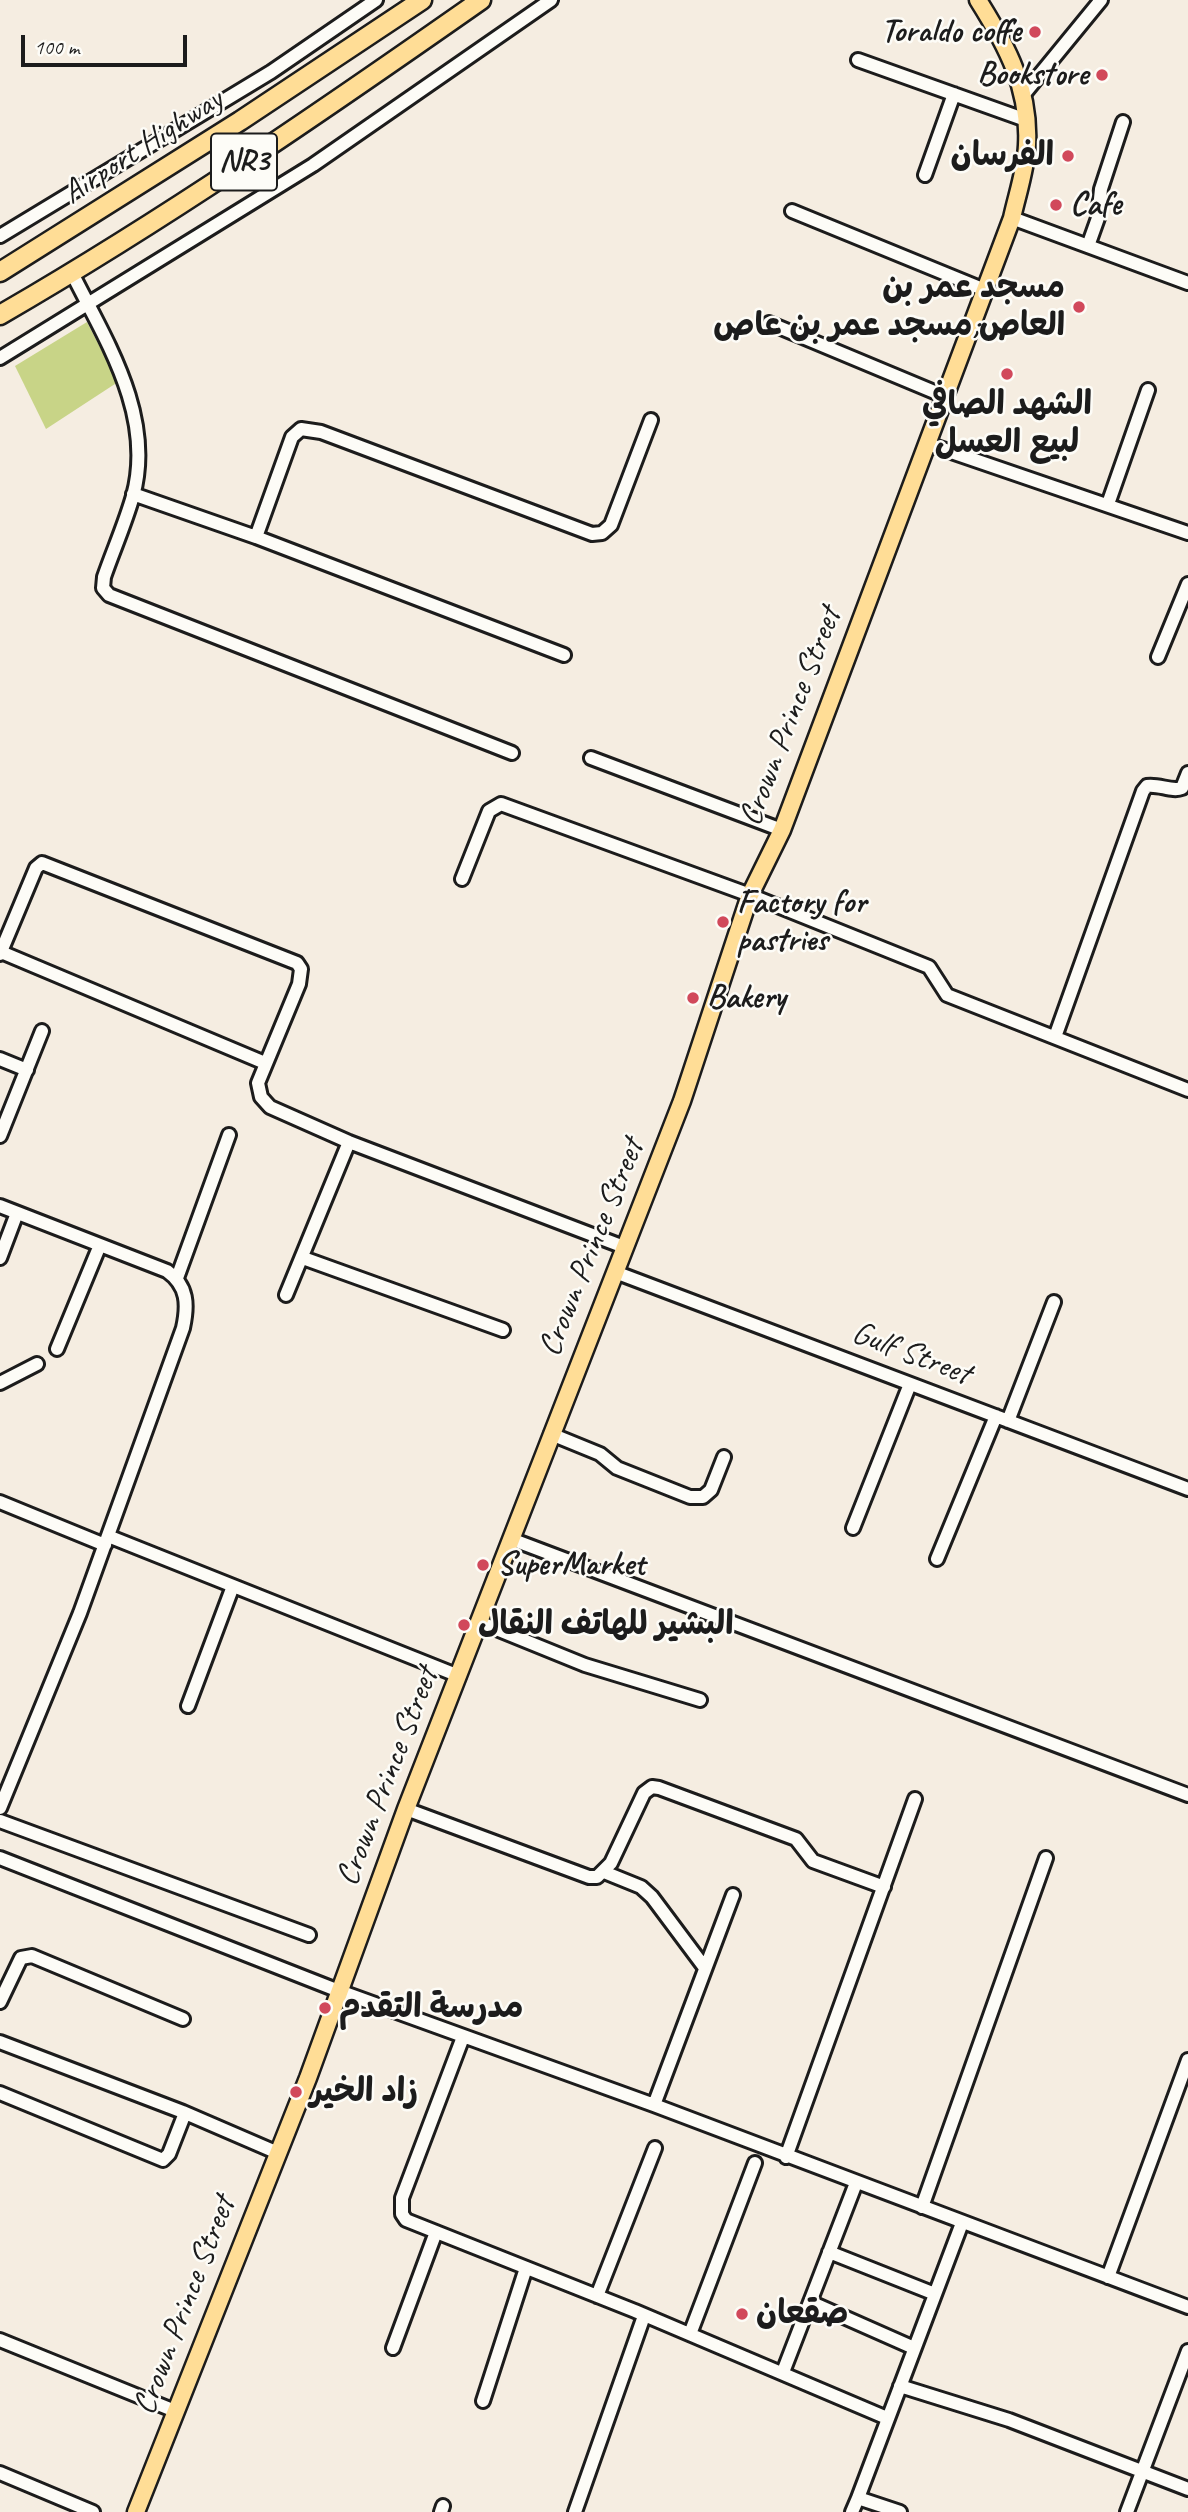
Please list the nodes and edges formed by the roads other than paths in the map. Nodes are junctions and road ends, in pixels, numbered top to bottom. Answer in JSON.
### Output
{"nodes":[{"id":1,"x":376,"y":0,"type":"edge"},
{"id":2,"x":422,"y":0,"type":"edge"},
{"id":3,"x":481,"y":0,"type":"edge"},
{"id":4,"x":551,"y":0,"type":"edge"},
{"id":5,"x":978,"y":0,"type":"edge"},
{"id":6,"x":1101,"y":0,"type":"edge"},
{"id":7,"x":858,"y":60,"type":"dead end"},
{"id":8,"x":954,"y":94,"type":"junction"},
{"id":9,"x":1024,"y":94,"type":"junction"},
{"id":10,"x":1026,"y":120,"type":"junction"},
{"id":11,"x":1123,"y":122,"type":"dead end"},
{"id":12,"x":925,"y":175,"type":"dead end"},
{"id":13,"x":792,"y":211,"type":"dead end"},
{"id":14,"x":1012,"y":218,"type":"junction"},
{"id":15,"x":0,"y":236,"type":"edge"},
{"id":16,"x":1088,"y":246,"type":"junction"},
{"id":17,"x":0,"y":272,"type":"edge"},
{"id":18,"x":72,"y":273,"type":"junction"},
{"id":19,"x":1188,"y":283,"type":"edge"},
{"id":20,"x":985,"y":290,"type":"junction"},
{"id":21,"x":88,"y":304,"type":"junction"},
{"id":22,"x":0,"y":315,"type":"edge"},
{"id":23,"x":769,"y":323,"type":"dead end"},
{"id":24,"x":0,"y":358,"type":"edge"},
{"id":25,"x":1148,"y":390,"type":"dead end"},
{"id":26,"x":944,"y":396,"type":"junction"},
{"id":27,"x":651,"y":420,"type":"dead end"},
{"id":28,"x":928,"y":444,"type":"junction"},
{"id":29,"x":134,"y":494,"type":"junction"},
{"id":30,"x":1108,"y":504,"type":"junction"},
{"id":31,"x":1188,"y":533,"type":"edge"},
{"id":32,"x":256,"y":537,"type":"junction"},
{"id":33,"x":1188,"y":584,"type":"edge"},
{"id":34,"x":1183,"y":611,"type":"edge"},
{"id":35,"x":564,"y":655,"type":"dead end"},
{"id":36,"x":1158,"y":657,"type":"dead end"},
{"id":37,"x":512,"y":752,"type":"dead end"},
{"id":38,"x":590,"y":758,"type":"dead end"},
{"id":39,"x":1188,"y":773,"type":"edge"},
{"id":40,"x":782,"y":830,"type":"junction"},
{"id":41,"x":462,"y":879,"type":"dead end"},
{"id":42,"x":750,"y":894,"type":"junction"},
{"id":43,"x":0,"y":953,"type":"edge"},
{"id":44,"x":42,"y":1031,"type":"dead end"},
{"id":45,"x":1055,"y":1037,"type":"junction"},
{"id":46,"x":0,"y":1059,"type":"edge"},
{"id":47,"x":265,"y":1063,"type":"junction"},
{"id":48,"x":27,"y":1070,"type":"junction"},
{"id":49,"x":1188,"y":1090,"type":"edge"},
{"id":50,"x":229,"y":1135,"type":"dead end"},
{"id":51,"x":0,"y":1136,"type":"edge"},
{"id":52,"x":349,"y":1142,"type":"junction"},
{"id":53,"x":0,"y":1206,"type":"edge"},
{"id":54,"x":17,"y":1213,"type":"junction"},
{"id":55,"x":100,"y":1245,"type":"junction"},
{"id":56,"x":624,"y":1247,"type":"junction"},
{"id":57,"x":0,"y":1258,"type":"edge"},
{"id":58,"x":303,"y":1258,"type":"junction"},
{"id":59,"x":615,"y":1272,"type":"junction"},
{"id":60,"x":177,"y":1278,"type":"junction"},
{"id":61,"x":286,"y":1296,"type":"dead end"},
{"id":62,"x":1054,"y":1302,"type":"dead end"},
{"id":63,"x":503,"y":1330,"type":"dead end"},
{"id":64,"x":57,"y":1349,"type":"dead end"},
{"id":65,"x":37,"y":1364,"type":"dead end"},
{"id":66,"x":0,"y":1383,"type":"edge"},
{"id":67,"x":910,"y":1384,"type":"junction"},
{"id":68,"x":1002,"y":1418,"type":"junction"},
{"id":69,"x":551,"y":1434,"type":"junction"},
{"id":70,"x":724,"y":1457,"type":"dead end"},
{"id":71,"x":1188,"y":1489,"type":"edge"},
{"id":72,"x":0,"y":1502,"type":"edge"},
{"id":73,"x":853,"y":1528,"type":"dead end"},
{"id":74,"x":511,"y":1539,"type":"junction"},
{"id":75,"x":106,"y":1541,"type":"junction"},
{"id":76,"x":937,"y":1559,"type":"dead end"},
{"id":77,"x":233,"y":1586,"type":"junction"},
{"id":78,"x":479,"y":1622,"type":"junction"},
{"id":79,"x":458,"y":1676,"type":"junction"},
{"id":80,"x":700,"y":1699,"type":"dead end"},
{"id":81,"x":188,"y":1706,"type":"dead end"},
{"id":82,"x":1188,"y":1795,"type":"edge"},
{"id":83,"x":915,"y":1799,"type":"dead end"},
{"id":84,"x":0,"y":1808,"type":"edge"},
{"id":85,"x":406,"y":1809,"type":"junction"},
{"id":86,"x":0,"y":1821,"type":"edge"},
{"id":87,"x":0,"y":1857,"type":"edge"},
{"id":88,"x":1046,"y":1858,"type":"dead end"},
{"id":89,"x":604,"y":1872,"type":"junction"},
{"id":90,"x":884,"y":1887,"type":"junction"},
{"id":91,"x":733,"y":1895,"type":"dead end"},
{"id":92,"x":309,"y":1935,"type":"dead end"},
{"id":93,"x":705,"y":1968,"type":"junction"},
{"id":94,"x":339,"y":1991,"type":"junction"},
{"id":95,"x":0,"y":2002,"type":"edge"},
{"id":96,"x":183,"y":2019,"type":"dead end"},
{"id":97,"x":463,"y":2036,"type":"junction"},
{"id":98,"x":0,"y":2042,"type":"edge"},
{"id":99,"x":1188,"y":2060,"type":"edge"},
{"id":100,"x":0,"y":2093,"type":"edge"},
{"id":101,"x":654,"y":2105,"type":"junction"},
{"id":102,"x":185,"y":2113,"type":"junction"},
{"id":103,"x":655,"y":2148,"type":"dead end"},
{"id":104,"x":278,"y":2153,"type":"junction"},
{"id":105,"x":786,"y":2157,"type":"junction"},
{"id":106,"x":755,"y":2163,"type":"dead end"},
{"id":107,"x":856,"y":2183,"type":"junction"},
{"id":108,"x":922,"y":2207,"type":"junction"},
{"id":109,"x":962,"y":2223,"type":"junction"},
{"id":110,"x":436,"y":2232,"type":"junction"},
{"id":111,"x":829,"y":2252,"type":"junction"},
{"id":112,"x":526,"y":2268,"type":"junction"},
{"id":113,"x":1108,"y":2277,"type":"junction"},
{"id":114,"x":934,"y":2294,"type":"junction"},
{"id":115,"x":597,"y":2296,"type":"junction"},
{"id":116,"x":810,"y":2302,"type":"junction"},
{"id":117,"x":1188,"y":2307,"type":"edge"},
{"id":118,"x":644,"y":2316,"type":"junction"},
{"id":119,"x":690,"y":2334,"type":"junction"},
{"id":120,"x":0,"y":2340,"type":"edge"},
{"id":121,"x":393,"y":2348,"type":"dead end"},
{"id":122,"x":914,"y":2348,"type":"junction"},
{"id":123,"x":1188,"y":2351,"type":"edge"},
{"id":124,"x":783,"y":2372,"type":"junction"},
{"id":125,"x":900,"y":2386,"type":"junction"},
{"id":126,"x":483,"y":2402,"type":"dead end"},
{"id":127,"x":175,"y":2411,"type":"junction"},
{"id":128,"x":887,"y":2418,"type":"junction"},
{"id":129,"x":0,"y":2473,"type":"edge"},
{"id":130,"x":1142,"y":2473,"type":"junction"},
{"id":131,"x":1188,"y":2489,"type":"edge"},
{"id":132,"x":858,"y":2498,"type":"junction"},
{"id":133,"x":93,"y":2512,"type":"edge"},
{"id":134,"x":136,"y":2512,"type":"edge"},
{"id":135,"x":575,"y":2512,"type":"edge"},
{"id":136,"x":852,"y":2512,"type":"edge"},
{"id":137,"x":900,"y":2512,"type":"edge"},
{"id":138,"x":1127,"y":2512,"type":"edge"}],
"edges":[{"from":1,"to":15,"type":"street"},
{"from":2,"to":17,"type":"highway","name":"Airport Highway","number":"NR3"},
{"from":3,"to":18,"type":"highway","name":"Airport Highway","number":"NR3"},
{"from":4,"to":21,"type":"street"},
{"from":5,"to":9,"type":"main road","name":"Crown Prince Street"},
{"from":6,"to":9,"type":"street"},
{"from":7,"to":8,"type":"street"},
{"from":8,"to":10,"type":"street"},
{"from":8,"to":12,"type":"street"},
{"from":9,"to":10,"type":"main road","name":"Crown Prince Street"},
{"from":10,"to":14,"type":"main road","name":"Crown Prince Street"},
{"from":11,"to":16,"type":"street"},
{"from":13,"to":20,"type":"street"},
{"from":14,"to":16,"type":"street"},
{"from":14,"to":20,"type":"main road","name":"Crown Prince Street"},
{"from":16,"to":19,"type":"street"},
{"from":18,"to":21,"type":"street"},
{"from":18,"to":22,"type":"highway","name":"Airport Highway","number":"NR3"},
{"from":20,"to":26,"type":"main road","name":"Crown Prince Street"},
{"from":21,"to":24,"type":"street"},
{"from":21,"to":29,"type":"street"},
{"from":23,"to":26,"type":"street"},
{"from":25,"to":30,"type":"street"},
{"from":26,"to":28,"type":"main road","name":"Crown Prince Street"},
{"from":27,"to":32,"type":"street"},
{"from":28,"to":30,"type":"street"},
{"from":28,"to":40,"type":"main road","name":"Crown Prince Street"},
{"from":29,"to":32,"type":"street"},
{"from":29,"to":37,"type":"street"},
{"from":30,"to":31,"type":"street"},
{"from":32,"to":35,"type":"street"},
{"from":33,"to":34,"type":"street"},
{"from":34,"to":36,"type":"street"},
{"from":38,"to":40,"type":"street"},
{"from":39,"to":45,"type":"street"},
{"from":40,"to":42,"type":"main road","name":"Crown Prince Street"},
{"from":41,"to":42,"type":"street"},
{"from":42,"to":45,"type":"street"},
{"from":42,"to":56,"type":"main road","name":"Crown Prince Street"},
{"from":43,"to":47,"type":"street"},
{"from":43,"to":47,"type":"street"},
{"from":44,"to":48,"type":"street"},
{"from":45,"to":49,"type":"street"},
{"from":46,"to":48,"type":"street"},
{"from":47,"to":52,"type":"street"},
{"from":48,"to":51,"type":"street"},
{"from":50,"to":60,"type":"street"},
{"from":52,"to":56,"type":"street"},
{"from":52,"to":58,"type":"street"},
{"from":53,"to":54,"type":"street"},
{"from":54,"to":55,"type":"street"},
{"from":54,"to":57,"type":"street"},
{"from":55,"to":60,"type":"street"},
{"from":55,"to":64,"type":"street"},
{"from":56,"to":59,"type":"main road","name":"Crown Prince Street"},
{"from":58,"to":61,"type":"street"},
{"from":58,"to":63,"type":"street"},
{"from":59,"to":67,"type":"street","name":"Gulf Street"},
{"from":59,"to":69,"type":"main road","name":"Crown Prince Street"},
{"from":60,"to":75,"type":"street"},
{"from":62,"to":68,"type":"street"},
{"from":65,"to":66,"type":"street"},
{"from":67,"to":68,"type":"street","name":"Gulf Street"},
{"from":67,"to":73,"type":"street"},
{"from":68,"to":71,"type":"street","name":"Gulf Street"},
{"from":68,"to":76,"type":"street"},
{"from":69,"to":70,"type":"street"},
{"from":69,"to":74,"type":"main road","name":"Crown Prince Street"},
{"from":72,"to":75,"type":"street"},
{"from":74,"to":78,"type":"main road","name":"Crown Prince Street"},
{"from":74,"to":82,"type":"street"},
{"from":75,"to":77,"type":"street"},
{"from":75,"to":84,"type":"street"},
{"from":77,"to":79,"type":"street"},
{"from":77,"to":81,"type":"street"},
{"from":78,"to":79,"type":"main road","name":"Crown Prince Street"},
{"from":78,"to":80,"type":"street"},
{"from":79,"to":85,"type":"main road","name":"Crown Prince Street"},
{"from":83,"to":90,"type":"street"},
{"from":85,"to":89,"type":"street"},
{"from":85,"to":94,"type":"main road","name":"Crown Prince Street"},
{"from":86,"to":92,"type":"street"},
{"from":87,"to":94,"type":"street"},
{"from":88,"to":108,"type":"street"},
{"from":89,"to":90,"type":"street"},
{"from":89,"to":93,"type":"street"},
{"from":90,"to":105,"type":"street"},
{"from":91,"to":93,"type":"street"},
{"from":93,"to":101,"type":"street"},
{"from":94,"to":97,"type":"street"},
{"from":94,"to":104,"type":"main road","name":"Crown Prince Street"},
{"from":95,"to":96,"type":"street"},
{"from":97,"to":101,"type":"street"},
{"from":97,"to":110,"type":"street"},
{"from":98,"to":102,"type":"street"},
{"from":99,"to":113,"type":"street"},
{"from":100,"to":102,"type":"street"},
{"from":101,"to":105,"type":"street"},
{"from":102,"to":104,"type":"street"},
{"from":103,"to":115,"type":"street"},
{"from":104,"to":127,"type":"main road","name":"Crown Prince Street"},
{"from":105,"to":107,"type":"street"},
{"from":106,"to":119,"type":"street"},
{"from":107,"to":108,"type":"street"},
{"from":107,"to":111,"type":"street"},
{"from":108,"to":109,"type":"street"},
{"from":109,"to":113,"type":"street"},
{"from":109,"to":114,"type":"street"},
{"from":110,"to":112,"type":"street"},
{"from":110,"to":121,"type":"street"},
{"from":111,"to":114,"type":"street"},
{"from":111,"to":116,"type":"street"},
{"from":112,"to":115,"type":"street"},
{"from":112,"to":126,"type":"street"},
{"from":113,"to":117,"type":"street"},
{"from":114,"to":122,"type":"street"},
{"from":115,"to":118,"type":"street"},
{"from":116,"to":122,"type":"street"},
{"from":116,"to":124,"type":"street"},
{"from":118,"to":119,"type":"street"},
{"from":118,"to":135,"type":"street"},
{"from":119,"to":124,"type":"street"},
{"from":120,"to":127,"type":"street"},
{"from":122,"to":125,"type":"street"},
{"from":123,"to":130,"type":"street"},
{"from":124,"to":128,"type":"street"},
{"from":125,"to":128,"type":"street"},
{"from":125,"to":130,"type":"street"},
{"from":127,"to":134,"type":"main road","name":"Crown Prince Street"},
{"from":128,"to":132,"type":"street"},
{"from":129,"to":133,"type":"street"},
{"from":130,"to":131,"type":"street"},
{"from":130,"to":138,"type":"street"},
{"from":132,"to":136,"type":"street"},
{"from":132,"to":137,"type":"street"}]}
